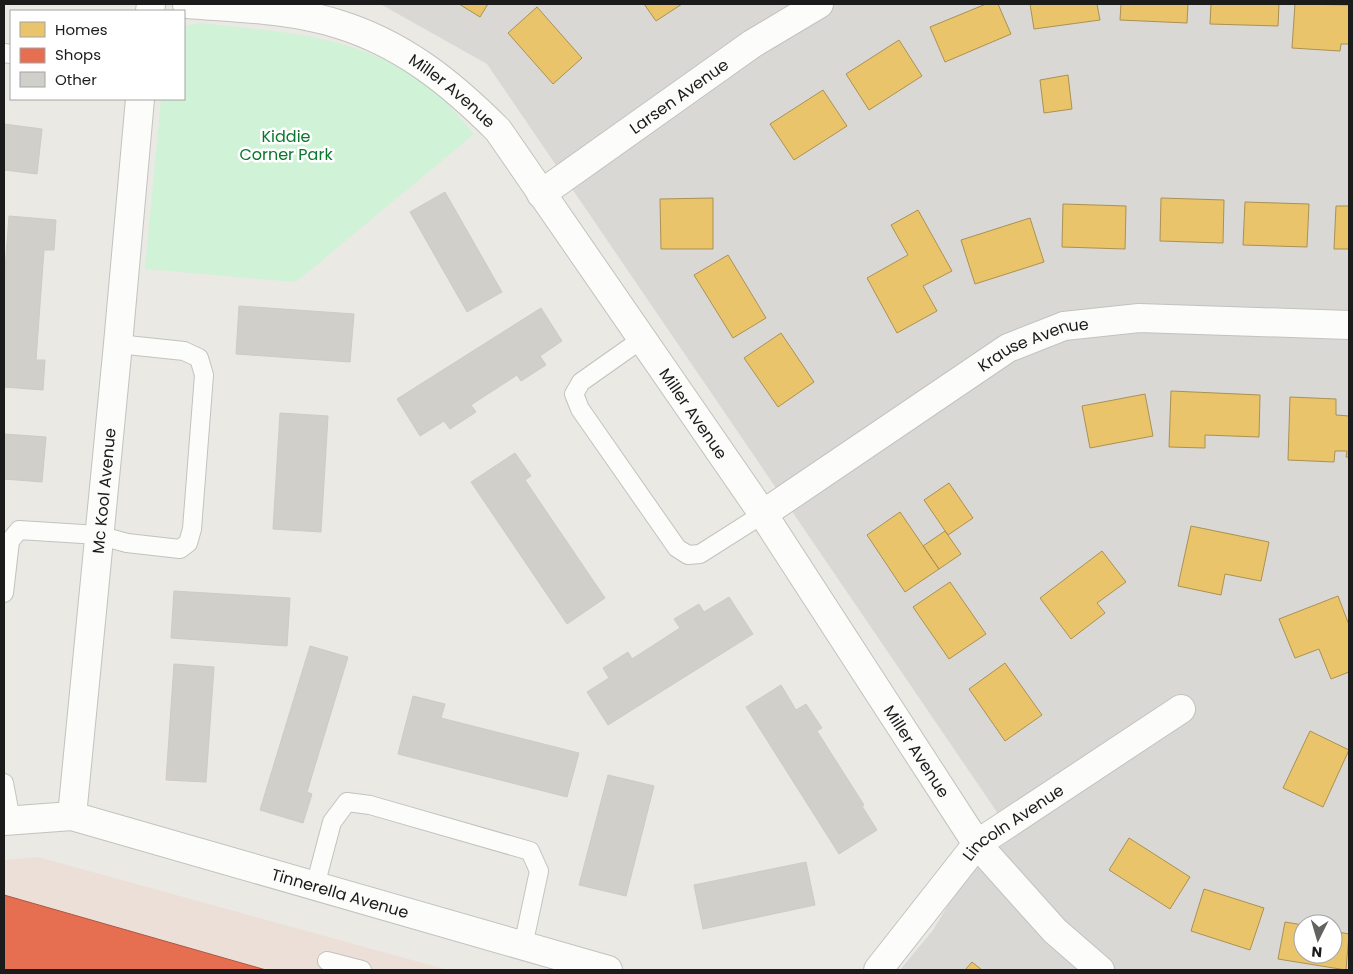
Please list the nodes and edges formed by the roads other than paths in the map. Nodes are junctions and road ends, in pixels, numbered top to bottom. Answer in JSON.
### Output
{"nodes":[{"id":1,"x":187,"y":4,"type":"edge"},
{"id":2,"x":819,"y":4,"type":"edge"},
{"id":3,"x":140,"y":100,"type":"edge"},
{"id":4,"x":541,"y":194,"type":"junction"},
{"id":5,"x":1349,"y":325,"type":"edge"},
{"id":6,"x":642,"y":339,"type":"junction"},
{"id":7,"x":118,"y":344,"type":"junction"},
{"id":8,"x":764,"y":514,"type":"junction"},
{"id":9,"x":98,"y":534,"type":"junction"},
{"id":10,"x":4,"y":593,"type":"edge"},
{"id":11,"x":1181,"y":709,"type":"dead end"},
{"id":12,"x":4,"y":783,"type":"edge"},
{"id":13,"x":72,"y":816,"type":"junction"},
{"id":14,"x":7,"y":820,"type":"edge"},
{"id":15,"x":977,"y":844,"type":"junction"},
{"id":16,"x":315,"y":886,"type":"junction"},
{"id":17,"x":523,"y":946,"type":"junction"},
{"id":18,"x":327,"y":960,"type":"dead end"},
{"id":19,"x":362,"y":970,"type":"edge"},
{"id":20,"x":608,"y":970,"type":"edge"},
{"id":21,"x":878,"y":970,"type":"edge"},
{"id":22,"x":1100,"y":970,"type":"edge"}],
"edges":[{"from":1,"to":4,"type":"street","name":"Miller Avenue"},
{"from":2,"to":4,"type":"street","name":"Larsen Avenue"},
{"from":3,"to":7,"type":"street","name":"Mc Kool Avenue"},
{"from":4,"to":6,"type":"street","name":"Miller Avenue"},
{"from":5,"to":8,"type":"street","name":"Krause Avenue"},
{"from":6,"to":8,"type":"street","name":"Miller Avenue"},
{"from":6,"to":8,"type":"lane"},
{"from":7,"to":9,"type":"street","name":"Mc Kool Avenue"},
{"from":7,"to":9,"type":"lane"},
{"from":8,"to":15,"type":"street","name":"Miller Avenue"},
{"from":9,"to":10,"type":"lane"},
{"from":9,"to":13,"type":"street","name":"Mc Kool Avenue"},
{"from":11,"to":15,"type":"street","name":"Lincoln Avenue"},
{"from":12,"to":14,"type":"lane"},
{"from":13,"to":14,"type":"street"},
{"from":13,"to":16,"type":"street","name":"Tinnerella Avenue"},
{"from":15,"to":21,"type":"street","name":"Lincoln Avenue"},
{"from":15,"to":22,"type":"street","name":"Miller Avenue"},
{"from":16,"to":17,"type":"street","name":"Tinnerella Avenue"},
{"from":16,"to":17,"type":"lane"},
{"from":17,"to":20,"type":"street","name":"Tinnerella Avenue"},
{"from":18,"to":19,"type":"lane"}]}
